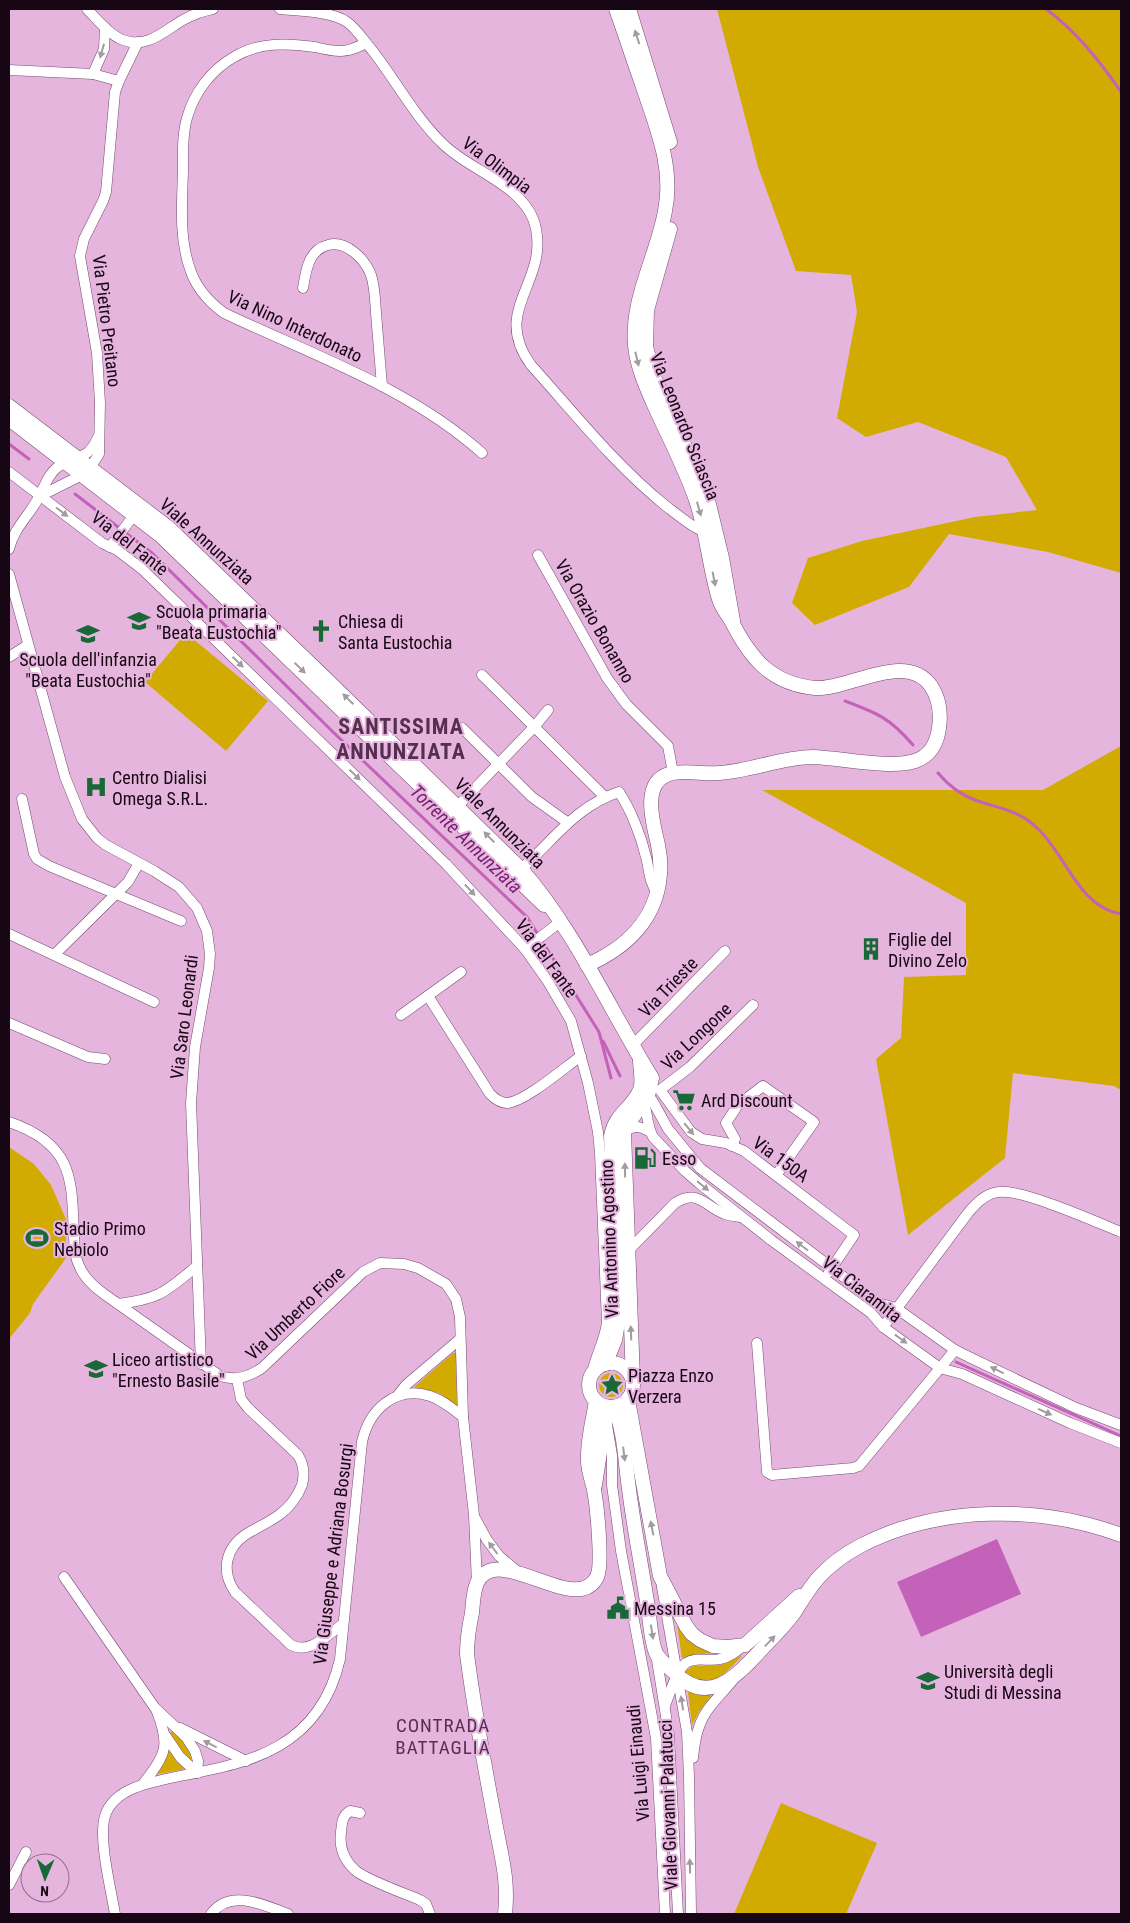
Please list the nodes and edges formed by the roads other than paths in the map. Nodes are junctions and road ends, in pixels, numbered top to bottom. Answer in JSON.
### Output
{"nodes":[{"id":1,"x":87,"y":9,"type":"edge"},
{"id":2,"x":213,"y":9,"type":"edge"},
{"id":3,"x":280,"y":9,"type":"edge"},
{"id":4,"x":616,"y":9,"type":"edge"},
{"id":5,"x":629,"y":9,"type":"edge"},
{"id":6,"x":105,"y":27,"type":"junction"},
{"id":7,"x":138,"y":42,"type":"junction"},
{"id":8,"x":366,"y":43,"type":"junction"},
{"id":9,"x":9,"y":70,"type":"edge"},
{"id":10,"x":93,"y":74,"type":"junction"},
{"id":11,"x":118,"y":81,"type":"junction"},
{"id":12,"x":303,"y":288,"type":"dead end"},
{"id":13,"x":382,"y":386,"type":"junction"},
{"id":14,"x":9,"y":406,"type":"edge"},
{"id":15,"x":664,"y":414,"type":"junction"},
{"id":16,"x":9,"y":419,"type":"edge"},
{"id":17,"x":99,"y":435,"type":"junction"},
{"id":18,"x":482,"y":453,"type":"dead end"},
{"id":19,"x":72,"y":461,"type":"junction"},
{"id":20,"x":86,"y":471,"type":"junction"},
{"id":21,"x":9,"y":472,"type":"edge"},
{"id":22,"x":40,"y":496,"type":"junction"},
{"id":23,"x":132,"y":518,"type":"junction"},
{"id":24,"x":165,"y":532,"type":"junction"},
{"id":25,"x":711,"y":533,"type":"junction"},
{"id":26,"x":112,"y":544,"type":"junction"},
{"id":27,"x":9,"y":549,"type":"edge"},
{"id":28,"x":538,"y":555,"type":"dead end"},
{"id":29,"x":9,"y":574,"type":"edge"},
{"id":30,"x":28,"y":645,"type":"junction"},
{"id":31,"x":9,"y":657,"type":"edge"},
{"id":32,"x":482,"y":676,"type":"dead end"},
{"id":33,"x":548,"y":710,"type":"dead end"},
{"id":34,"x":535,"y":726,"type":"junction"},
{"id":35,"x":462,"y":728,"type":"dead end"},
{"id":36,"x":498,"y":764,"type":"junction"},
{"id":37,"x":673,"y":773,"type":"junction"},
{"id":38,"x":606,"y":797,"type":"junction"},
{"id":39,"x":22,"y":798,"type":"dead end"},
{"id":40,"x":454,"y":810,"type":"junction"},
{"id":41,"x":568,"y":822,"type":"junction"},
{"id":42,"x":139,"y":863,"type":"junction"},
{"id":43,"x":521,"y":869,"type":"junction"},
{"id":44,"x":116,"y":894,"type":"junction"},
{"id":45,"x":657,"y":894,"type":"junction"},
{"id":46,"x":181,"y":921,"type":"dead end"},
{"id":47,"x":555,"y":922,"type":"junction"},
{"id":48,"x":9,"y":934,"type":"edge"},
{"id":49,"x":528,"y":947,"type":"junction"},
{"id":50,"x":725,"y":951,"type":"dead end"},
{"id":51,"x":55,"y":954,"type":"junction"},
{"id":52,"x":587,"y":965,"type":"junction"},
{"id":53,"x":461,"y":972,"type":"dead end"},
{"id":54,"x":428,"y":996,"type":"junction"},
{"id":55,"x":154,"y":1002,"type":"dead end"},
{"id":56,"x":753,"y":1005,"type":"dead end"},
{"id":57,"x":401,"y":1015,"type":"dead end"},
{"id":58,"x":9,"y":1024,"type":"edge"},
{"id":59,"x":636,"y":1051,"type":"junction"},
{"id":60,"x":581,"y":1056,"type":"junction"},
{"id":61,"x":105,"y":1059,"type":"dead end"},
{"id":62,"x":648,"y":1095,"type":"junction"},
{"id":63,"x":595,"y":1120,"type":"junction"},
{"id":64,"x":9,"y":1122,"type":"edge"},
{"id":65,"x":650,"y":1131,"type":"junction"},
{"id":66,"x":624,"y":1132,"type":"junction"},
{"id":67,"x":732,"y":1146,"type":"junction"},
{"id":68,"x":611,"y":1152,"type":"junction"},
{"id":69,"x":777,"y":1174,"type":"junction"},
{"id":70,"x":742,"y":1217,"type":"junction"},
{"id":71,"x":1121,"y":1232,"type":"edge"},
{"id":72,"x":628,"y":1251,"type":"junction"},
{"id":73,"x":197,"y":1266,"type":"junction"},
{"id":74,"x":832,"y":1268,"type":"junction"},
{"id":75,"x":825,"y":1279,"type":"junction"},
{"id":76,"x":118,"y":1304,"type":"junction"},
{"id":77,"x":896,"y":1308,"type":"junction"},
{"id":78,"x":884,"y":1326,"type":"junction"},
{"id":79,"x":460,"y":1339,"type":"junction"},
{"id":80,"x":757,"y":1343,"type":"dead end"},
{"id":81,"x":955,"y":1350,"type":"junction"},
{"id":82,"x":201,"y":1364,"type":"junction"},
{"id":83,"x":605,"y":1364,"type":"junction"},
{"id":84,"x":940,"y":1368,"type":"junction"},
{"id":85,"x":592,"y":1374,"type":"junction"},
{"id":86,"x":237,"y":1379,"type":"junction"},
{"id":87,"x":633,"y":1381,"type":"junction"},
{"id":88,"x":398,"y":1395,"type":"junction"},
{"id":89,"x":628,"y":1400,"type":"junction"},
{"id":90,"x":604,"y":1409,"type":"junction"},
{"id":91,"x":463,"y":1417,"type":"junction"},
{"id":92,"x":1121,"y":1425,"type":"edge"},
{"id":93,"x":1118,"y":1442,"type":"edge"},
{"id":94,"x":601,"y":1448,"type":"junction"},
{"id":95,"x":611,"y":1462,"type":"junction"},
{"id":96,"x":594,"y":1490,"type":"junction"},
{"id":97,"x":474,"y":1515,"type":"junction"},
{"id":98,"x":1116,"y":1533,"type":"edge"},
{"id":99,"x":521,"y":1574,"type":"junction"},
{"id":100,"x":660,"y":1576,"type":"junction"},
{"id":101,"x":64,"y":1577,"type":"dead end"},
{"id":102,"x":477,"y":1583,"type":"junction"},
{"id":103,"x":811,"y":1586,"type":"junction"},
{"id":104,"x":344,"y":1624,"type":"junction"},
{"id":105,"x":745,"y":1644,"type":"junction"},
{"id":106,"x":656,"y":1653,"type":"junction"},
{"id":107,"x":678,"y":1676,"type":"junction"},
{"id":108,"x":736,"y":1676,"type":"junction"},
{"id":109,"x":156,"y":1708,"type":"junction"},
{"id":110,"x":665,"y":1708,"type":"junction"},
{"id":111,"x":173,"y":1725,"type":"junction"},
{"id":112,"x":165,"y":1735,"type":"junction"},
{"id":113,"x":246,"y":1761,"type":"junction"},
{"id":114,"x":197,"y":1773,"type":"junction"},
{"id":115,"x":689,"y":1776,"type":"junction"},
{"id":116,"x":143,"y":1784,"type":"junction"},
{"id":117,"x":360,"y":1813,"type":"dead end"},
{"id":118,"x":26,"y":1852,"type":"dead end"},
{"id":119,"x":9,"y":1885,"type":"edge"},
{"id":120,"x":115,"y":1914,"type":"edge"},
{"id":121,"x":211,"y":1914,"type":"edge"},
{"id":122,"x":288,"y":1914,"type":"edge"},
{"id":123,"x":430,"y":1914,"type":"edge"},
{"id":124,"x":505,"y":1914,"type":"edge"},
{"id":125,"x":665,"y":1914,"type":"edge"},
{"id":126,"x":678,"y":1914,"type":"edge"},
{"id":127,"x":691,"y":1914,"type":"edge"}],
"edges":[{"from":1,"to":6,"type":"street"},
{"from":2,"to":7,"type":"street"},
{"from":3,"to":8,"type":"street","name":"Via Olimpia"},
{"from":4,"to":15,"type":"main road","name":"Via Leonardo Sciascia","one_way":true},
{"from":15,"to":5,"type":"main road","name":"Via Leonardo Sciascia","one_way":true},
{"from":6,"to":7,"type":"street"},
{"from":6,"to":10,"type":"street","one_way":true},
{"from":7,"to":11,"type":"street","name":"Via Pietro Preitano"},
{"from":8,"to":13,"type":"street","name":"Via Nino Interdonato"},
{"from":8,"to":25,"type":"street","name":"Via Olimpia"},
{"from":9,"to":10,"type":"street"},
{"from":10,"to":11,"type":"street"},
{"from":11,"to":17,"type":"street","name":"Via Pietro Preitano"},
{"from":12,"to":13,"type":"street"},
{"from":13,"to":18,"type":"street","name":"Via Nino Interdonato"},
{"from":14,"to":19,"type":"main road","name":"Viale Annunziata"},
{"from":15,"to":25,"type":"main road","name":"Via Leonardo Sciascia"},
{"from":16,"to":19,"type":"main road","name":"Viale Annunziata"},
{"from":17,"to":19,"type":"street"},
{"from":17,"to":20,"type":"street","name":"Via Pietro Preitano"},
{"from":19,"to":20,"type":"main road","name":"Viale Annunziata"},
{"from":19,"to":22,"type":"street"},
{"from":20,"to":22,"type":"street"},
{"from":20,"to":23,"type":"main road","name":"Viale Annunziata"},
{"from":20,"to":24,"type":"main road","name":"Viale Annunziata"},
{"from":21,"to":22,"type":"street","name":"Via del Fante"},
{"from":22,"to":26,"type":"street","name":"Via del Fante","one_way":true},
{"from":22,"to":27,"type":"street"},
{"from":23,"to":24,"type":"main road","name":"Viale Annunziata"},
{"from":23,"to":26,"type":"street"},
{"from":24,"to":40,"type":"main road","name":"Viale Annunziata"},
{"from":25,"to":37,"type":"main road","name":"Via Leonardo Sciascia"},
{"from":26,"to":49,"type":"street","name":"Via del Fante","one_way":true},
{"from":28,"to":37,"type":"street","name":"Via Orazio Bonanno"},
{"from":29,"to":30,"type":"street","name":"Via Saro Leonardi"},
{"from":30,"to":31,"type":"street"},
{"from":30,"to":42,"type":"street","name":"Via Saro Leonardi"},
{"from":32,"to":34,"type":"street"},
{"from":33,"to":34,"type":"street"},
{"from":34,"to":36,"type":"street"},
{"from":34,"to":38,"type":"street"},
{"from":35,"to":36,"type":"street"},
{"from":36,"to":40,"type":"street"},
{"from":36,"to":41,"type":"street"},
{"from":37,"to":45,"type":"main road"},
{"from":38,"to":41,"type":"street"},
{"from":38,"to":45,"type":"street"},
{"from":39,"to":44,"type":"street"},
{"from":43,"to":40,"type":"main road","name":"Viale Annunziata","one_way":true},
{"from":40,"to":47,"type":"main road","name":"Viale Annunziata"},
{"from":41,"to":43,"type":"street"},
{"from":42,"to":44,"type":"street"},
{"from":42,"to":73,"type":"street","name":"Via Saro Leonardi"},
{"from":43,"to":47,"type":"main road","name":"Viale Annunziata"},
{"from":44,"to":46,"type":"street"},
{"from":44,"to":51,"type":"street"},
{"from":45,"to":52,"type":"main road"},
{"from":47,"to":49,"type":"street"},
{"from":47,"to":52,"type":"main road","name":"Viale Annunziata"},
{"from":48,"to":51,"type":"street"},
{"from":49,"to":60,"type":"street","name":"Via del Fante"},
{"from":50,"to":59,"type":"street","name":"Via Trieste"},
{"from":51,"to":55,"type":"street"},
{"from":52,"to":59,"type":"main road","name":"Viale Annunziata"},
{"from":53,"to":54,"type":"street"},
{"from":54,"to":57,"type":"street"},
{"from":54,"to":60,"type":"street"},
{"from":56,"to":62,"type":"street","name":"Via Longone"},
{"from":58,"to":61,"type":"street"},
{"from":59,"to":62,"type":"main road"},
{"from":59,"to":62,"type":"main road","name":"Viale Annunziata"},
{"from":60,"to":63,"type":"street","name":"Via del Fante"},
{"from":62,"to":65,"type":"street","name":"Via Ciaramita"},
{"from":62,"to":66,"type":"main road"},
{"from":62,"to":67,"type":"street","name":"Via 150A","one_way":true},
{"from":62,"to":68,"type":"main road","name":"Via Antonino Agostino"},
{"from":74,"to":62,"type":"street","name":"Via Ciaramita","one_way":true},
{"from":63,"to":68,"type":"street"},
{"from":63,"to":85,"type":"street","name":"Via del Fante"},
{"from":64,"to":76,"type":"street","name":"Via Umberto Fiore"},
{"from":65,"to":66,"type":"street"},
{"from":65,"to":70,"type":"street","name":"Via Ciaramita","one_way":true},
{"from":72,"to":66,"type":"main road","name":"Via Antonino Agostino","one_way":true},
{"from":67,"to":69,"type":"street","name":"Via 150A"},
{"from":67,"to":69,"type":"street"},
{"from":68,"to":83,"type":"main road","name":"Via Antonino Agostino"},
{"from":69,"to":74,"type":"street","name":"Via 150A"},
{"from":70,"to":72,"type":"street"},
{"from":70,"to":75,"type":"street","name":"Via Ciaramita"},
{"from":71,"to":77,"type":"street"},
{"from":87,"to":72,"type":"main road","name":"Via Antonino Agostino","one_way":true},
{"from":73,"to":76,"type":"street"},
{"from":73,"to":82,"type":"street","name":"Via Saro Leonardi"},
{"from":74,"to":75,"type":"street"},
{"from":74,"to":77,"type":"street","name":"Via Ciaramita"},
{"from":75,"to":78,"type":"street","name":"Via Ciaramita"},
{"from":76,"to":82,"type":"street","name":"Via Umberto Fiore"},
{"from":77,"to":78,"type":"street"},
{"from":77,"to":81,"type":"street","name":"Via Ciaramita"},
{"from":78,"to":84,"type":"street","name":"Via Ciaramita","one_way":true},
{"from":79,"to":86,"type":"street","name":"Via Umberto Fiore"},
{"from":79,"to":88,"type":"street","name":"Via Giuseppe e Adriana Bosurgi"},
{"from":79,"to":91,"type":"street","name":"Via Umberto Fiore"},
{"from":80,"to":84,"type":"street"},
{"from":81,"to":84,"type":"street"},
{"from":92,"to":81,"type":"street","name":"Via Ciaramita","one_way":true},
{"from":82,"to":86,"type":"street","name":"Via Umberto Fiore"},
{"from":83,"to":85,"type":"main road"},
{"from":83,"to":87,"type":"main road"},
{"from":84,"to":93,"type":"street","name":"Via Ciaramita","one_way":true},
{"from":85,"to":90,"type":"main road"},
{"from":86,"to":104,"type":"street"},
{"from":87,"to":89,"type":"main road"},
{"from":88,"to":91,"type":"street"},
{"from":88,"to":104,"type":"street","name":"Via Giuseppe e Adriana Bosurgi"},
{"from":89,"to":90,"type":"main road"},
{"from":100,"to":89,"type":"main road","name":"Viale Giovanni Palatucci","one_way":true},
{"from":90,"to":94,"type":"main road"},
{"from":90,"to":95,"type":"street","name":"Via Luigi Einaudi"},
{"from":90,"to":96,"type":"main road"},
{"from":90,"to":106,"type":"main road","name":"Viale Giovanni Palatucci","one_way":true},
{"from":91,"to":97,"type":"street","name":"Via Umberto Fiore"},
{"from":92,"to":93,"type":"street"},
{"from":94,"to":95,"type":"street"},
{"from":94,"to":96,"type":"main road"},
{"from":95,"to":125,"type":"street","name":"Via Luigi Einaudi"},
{"from":96,"to":99,"type":"main road"},
{"from":99,"to":97,"type":"street","name":"Via Umberto Fiore","one_way":true},
{"from":97,"to":102,"type":"street","name":"Via Umberto Fiore"},
{"from":98,"to":103,"type":"main road"},
{"from":99,"to":102,"type":"main road"},
{"from":100,"to":105,"type":"main road"},
{"from":100,"to":107,"type":"street","name":"Viale Giovanni Palatucci"},
{"from":101,"to":109,"type":"street"},
{"from":102,"to":124,"type":"main road"},
{"from":103,"to":105,"type":"main road"},
{"from":108,"to":103,"type":"main road","one_way":true},
{"from":104,"to":113,"type":"street","name":"Via Giuseppe e Adriana Bosurgi"},
{"from":105,"to":107,"type":"street"},
{"from":106,"to":107,"type":"main road"},
{"from":106,"to":110,"type":"street","name":"Viale Giovanni Palatucci"},
{"from":107,"to":108,"type":"main road"},
{"from":107,"to":110,"type":"street"},
{"from":115,"to":107,"type":"street","name":"Viale Giovanni Palatucci","one_way":true},
{"from":108,"to":115,"type":"street"},
{"from":109,"to":111,"type":"street"},
{"from":109,"to":112,"type":"street"},
{"from":110,"to":126,"type":"street","name":"Viale Giovanni Palatucci"},
{"from":113,"to":111,"type":"street","one_way":true},
{"from":111,"to":114,"type":"street"},
{"from":112,"to":114,"type":"street"},
{"from":112,"to":116,"type":"street"},
{"from":113,"to":114,"type":"street","name":"Via Giuseppe e Adriana Bosurgi"},
{"from":114,"to":116,"type":"street","name":"Via Giuseppe e Adriana Bosurgi"},
{"from":127,"to":115,"type":"street","name":"Viale Giovanni Palatucci","one_way":true},
{"from":116,"to":120,"type":"street","name":"Via Giuseppe e Adriana Bosurgi"},
{"from":117,"to":123,"type":"street"},
{"from":118,"to":119,"type":"street"},
{"from":121,"to":122,"type":"street"}]}
